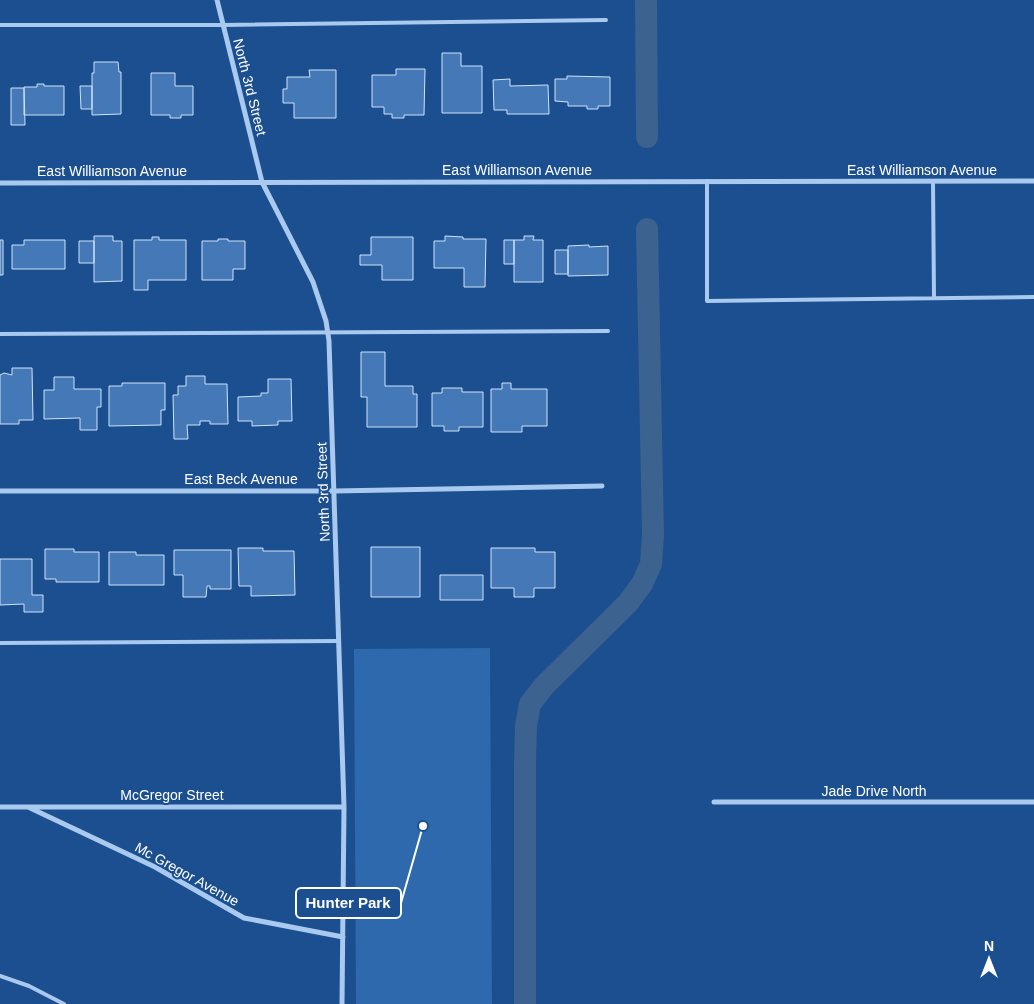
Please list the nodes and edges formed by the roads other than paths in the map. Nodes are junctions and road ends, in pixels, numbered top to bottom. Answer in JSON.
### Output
{"nodes":[{"id":1,"x":217,"y":0,"type":"edge"},
{"id":2,"x":606,"y":20,"type":"dead end"},
{"id":3,"x":0,"y":24,"type":"edge"},
{"id":4,"x":223,"y":25,"type":"junction"},
{"id":5,"x":707,"y":181,"type":"junction"},
{"id":6,"x":933,"y":181,"type":"junction"},
{"id":7,"x":1034,"y":181,"type":"edge"},
{"id":8,"x":262,"y":182,"type":"junction"},
{"id":9,"x":0,"y":183,"type":"edge"},
{"id":10,"x":1034,"y":297,"type":"edge"},
{"id":11,"x":934,"y":298,"type":"junction"},
{"id":12,"x":608,"y":331,"type":"dead end"},
{"id":13,"x":327,"y":332,"type":"junction"},
{"id":14,"x":0,"y":334,"type":"edge"},
{"id":15,"x":602,"y":486,"type":"dead end"},
{"id":16,"x":335,"y":490,"type":"junction"},
{"id":17,"x":0,"y":491,"type":"edge"},
{"id":18,"x":339,"y":641,"type":"junction"},
{"id":19,"x":0,"y":643,"type":"edge"},
{"id":20,"x":714,"y":802,"type":"dead end"},
{"id":21,"x":1034,"y":802,"type":"edge"},
{"id":22,"x":0,"y":807,"type":"edge"},
{"id":23,"x":28,"y":807,"type":"junction"},
{"id":24,"x":344,"y":807,"type":"junction"},
{"id":25,"x":343,"y":937,"type":"junction"},
{"id":26,"x":0,"y":976,"type":"edge"},
{"id":27,"x":64,"y":1004,"type":"edge"},
{"id":28,"x":342,"y":1004,"type":"edge"}],
"edges":[{"from":1,"to":4,"type":"street","name":"North 3rd Street"},
{"from":2,"to":4,"type":"lane"},
{"from":3,"to":4,"type":"lane"},
{"from":4,"to":8,"type":"street","name":"North 3rd Street"},
{"from":5,"to":6,"type":"street","name":"East Williamson Avenue"},
{"from":5,"to":8,"type":"street","name":"East Williamson Avenue"},
{"from":5,"to":11,"type":"lane"},
{"from":6,"to":7,"type":"street","name":"East Williamson Avenue"},
{"from":6,"to":11,"type":"lane"},
{"from":8,"to":9,"type":"street","name":"East Williamson Avenue"},
{"from":8,"to":13,"type":"street","name":"North 3rd Street"},
{"from":10,"to":11,"type":"lane"},
{"from":12,"to":13,"type":"lane"},
{"from":13,"to":14,"type":"lane"},
{"from":13,"to":16,"type":"street","name":"North 3rd Street"},
{"from":15,"to":16,"type":"street","name":"East Beck Avenue"},
{"from":16,"to":17,"type":"street","name":"East Beck Avenue"},
{"from":16,"to":18,"type":"street","name":"North 3rd Street"},
{"from":18,"to":19,"type":"lane"},
{"from":18,"to":24,"type":"street","name":"North 3rd Street"},
{"from":20,"to":21,"type":"street","name":"Jade Drive North"},
{"from":22,"to":23,"type":"street","name":"McGregor Street"},
{"from":23,"to":24,"type":"street","name":"McGregor Street"},
{"from":23,"to":25,"type":"street","name":"Mc Gregor Avenue"},
{"from":24,"to":25,"type":"street","name":"North 3rd Street"},
{"from":25,"to":28,"type":"street","name":"North 3rd Street"},
{"from":26,"to":27,"type":"lane"}]}
